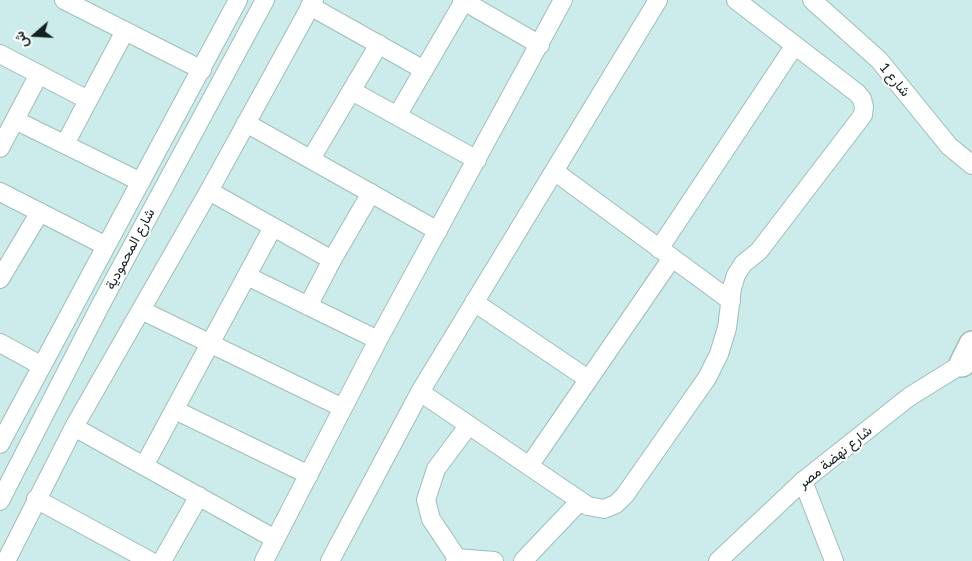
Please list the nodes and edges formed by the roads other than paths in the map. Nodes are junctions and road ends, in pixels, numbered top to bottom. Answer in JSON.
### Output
{"nodes":[{"id":1,"x":265,"y":0,"type":"edge"},
{"id":2,"x":463,"y":0,"type":"edge"},
{"id":3,"x":563,"y":0,"type":"edge"},
{"id":4,"x":658,"y":0,"type":"edge"},
{"id":5,"x":736,"y":0,"type":"edge"},
{"id":6,"x":812,"y":0,"type":"edge"},
{"id":7,"x":71,"y":2,"type":"edge"},
{"id":8,"x":232,"y":2,"type":"edge"},
{"id":9,"x":312,"y":3,"type":"edge"},
{"id":10,"x":125,"y":31,"type":"junction"},
{"id":11,"x":378,"y":44,"type":"junction"},
{"id":12,"x":540,"y":45,"type":"junction"},
{"id":13,"x":795,"y":45,"type":"junction"},
{"id":14,"x":0,"y":54,"type":"edge"},
{"id":15,"x":202,"y":70,"type":"junction"},
{"id":16,"x":424,"y":70,"type":"junction"},
{"id":17,"x":39,"y":74,"type":"junction"},
{"id":18,"x":352,"y":91,"type":"junction"},
{"id":19,"x":88,"y":100,"type":"junction"},
{"id":20,"x":397,"y":116,"type":"junction"},
{"id":21,"x":15,"y":120,"type":"junction"},
{"id":22,"x":246,"y":123,"type":"junction"},
{"id":23,"x":65,"y":144,"type":"junction"},
{"id":24,"x":0,"y":148,"type":"edge"},
{"id":25,"x":311,"y":159,"type":"junction"},
{"id":26,"x":477,"y":160,"type":"junction"},
{"id":27,"x":972,"y":165,"type":"edge"},
{"id":28,"x":554,"y":171,"type":"junction"},
{"id":29,"x":141,"y":182,"type":"junction"},
{"id":30,"x":209,"y":191,"type":"junction"},
{"id":31,"x":0,"y":192,"type":"edge"},
{"id":32,"x":371,"y":193,"type":"junction"},
{"id":33,"x":40,"y":212,"type":"junction"},
{"id":34,"x":273,"y":227,"type":"junction"},
{"id":35,"x":438,"y":231,"type":"junction"},
{"id":36,"x":106,"y":246,"type":"junction"},
{"id":37,"x":665,"y":253,"type":"junction"},
{"id":38,"x":332,"y":260,"type":"junction"},
{"id":39,"x":247,"y":276,"type":"junction"},
{"id":40,"x":0,"y":279,"type":"edge"},
{"id":41,"x":80,"y":296,"type":"junction"},
{"id":42,"x":730,"y":301,"type":"junction"},
{"id":43,"x":474,"y":302,"type":"junction"},
{"id":44,"x":100,"y":306,"type":"junction"},
{"id":45,"x":308,"y":306,"type":"junction"},
{"id":46,"x":141,"y":310,"type":"junction"},
{"id":47,"x":378,"y":340,"type":"junction"},
{"id":48,"x":0,"y":343,"type":"edge"},
{"id":49,"x":210,"y":344,"type":"junction"},
{"id":50,"x":969,"y":356,"type":"edge"},
{"id":51,"x":42,"y":366,"type":"junction"},
{"id":52,"x":588,"y":379,"type":"junction"},
{"id":53,"x":420,"y":392,"type":"junction"},
{"id":54,"x":343,"y":408,"type":"junction"},
{"id":55,"x":175,"y":410,"type":"junction"},
{"id":56,"x":469,"y":425,"type":"junction"},
{"id":57,"x":74,"y":427,"type":"junction"},
{"id":58,"x":0,"y":442,"type":"edge"},
{"id":59,"x":144,"y":466,"type":"junction"},
{"id":60,"x":529,"y":466,"type":"junction"},
{"id":61,"x":309,"y":474,"type":"junction"},
{"id":62,"x":803,"y":482,"type":"junction"},
{"id":63,"x":199,"y":496,"type":"junction"},
{"id":64,"x":36,"y":499,"type":"junction"},
{"id":65,"x":0,"y":501,"type":"edge"},
{"id":66,"x":580,"y":501,"type":"junction"},
{"id":67,"x":275,"y":539,"type":"junction"},
{"id":68,"x":456,"y":560,"type":"edge"},
{"id":69,"x":6,"y":561,"type":"edge"},
{"id":70,"x":150,"y":561,"type":"edge"},
{"id":71,"x":162,"y":561,"type":"edge"},
{"id":72,"x":264,"y":561,"type":"edge"},
{"id":73,"x":330,"y":561,"type":"edge"},
{"id":74,"x":494,"y":561,"type":"edge"},
{"id":75,"x":523,"y":561,"type":"edge"},
{"id":76,"x":718,"y":561,"type":"edge"},
{"id":77,"x":834,"y":561,"type":"edge"}],
"edges":[{"from":1,"to":44,"type":"street","name":"شارع المحمودية"},
{"from":2,"to":12,"type":"street"},
{"from":2,"to":16,"type":"street"},
{"from":3,"to":12,"type":"street"},
{"from":4,"to":28,"type":"street"},
{"from":5,"to":13,"type":"street"},
{"from":6,"to":27,"type":"street","name":"شارع 1"},
{"from":7,"to":10,"type":"street"},
{"from":8,"to":15,"type":"street","name":"شارع المحمودية"},
{"from":9,"to":11,"type":"street"},
{"from":9,"to":22,"type":"street"},
{"from":10,"to":15,"type":"street"},
{"from":10,"to":19,"type":"street"},
{"from":11,"to":16,"type":"street"},
{"from":11,"to":18,"type":"street"},
{"from":12,"to":26,"type":"street"},
{"from":13,"to":37,"type":"street"},
{"from":13,"to":42,"type":"street"},
{"from":14,"to":17,"type":"street"},
{"from":15,"to":29,"type":"street","name":"شارع المحمودية"},
{"from":16,"to":20,"type":"street"},
{"from":17,"to":19,"type":"street"},
{"from":17,"to":21,"type":"street"},
{"from":18,"to":20,"type":"street"},
{"from":18,"to":25,"type":"street"},
{"from":19,"to":23,"type":"street"},
{"from":20,"to":26,"type":"street"},
{"from":21,"to":23,"type":"street"},
{"from":21,"to":24,"type":"street"},
{"from":22,"to":25,"type":"street"},
{"from":22,"to":30,"type":"street"},
{"from":23,"to":29,"type":"street"},
{"from":25,"to":32,"type":"street"},
{"from":26,"to":35,"type":"street"},
{"from":28,"to":37,"type":"street"},
{"from":28,"to":43,"type":"street"},
{"from":29,"to":36,"type":"street","name":"شارع المحمودية"},
{"from":30,"to":34,"type":"street"},
{"from":30,"to":46,"type":"street"},
{"from":31,"to":33,"type":"street"},
{"from":32,"to":35,"type":"street"},
{"from":32,"to":38,"type":"street"},
{"from":33,"to":36,"type":"street"},
{"from":33,"to":40,"type":"street"},
{"from":34,"to":38,"type":"street"},
{"from":34,"to":39,"type":"street"},
{"from":35,"to":47,"type":"street"},
{"from":36,"to":41,"type":"street","name":"شارع المحمودية"},
{"from":37,"to":42,"type":"street"},
{"from":37,"to":52,"type":"street"},
{"from":38,"to":45,"type":"street"},
{"from":39,"to":45,"type":"street"},
{"from":39,"to":49,"type":"street"},
{"from":41,"to":44,"type":"street"},
{"from":41,"to":51,"type":"street","name":"شارع المحمودية"},
{"from":42,"to":66,"type":"street"},
{"from":43,"to":52,"type":"street"},
{"from":43,"to":53,"type":"street"},
{"from":44,"to":65,"type":"street","name":"شارع المحمودية"},
{"from":45,"to":47,"type":"street"},
{"from":46,"to":49,"type":"street"},
{"from":46,"to":57,"type":"street"},
{"from":47,"to":54,"type":"street"},
{"from":48,"to":51,"type":"street"},
{"from":49,"to":54,"type":"street"},
{"from":49,"to":55,"type":"street"},
{"from":50,"to":62,"type":"street","name":"شارع نهضة مصر"},
{"from":51,"to":58,"type":"street","name":"شارع المحمودية"},
{"from":52,"to":60,"type":"street"},
{"from":53,"to":56,"type":"street"},
{"from":53,"to":73,"type":"street"},
{"from":54,"to":61,"type":"street"},
{"from":55,"to":59,"type":"street"},
{"from":55,"to":61,"type":"street"},
{"from":56,"to":60,"type":"street"},
{"from":56,"to":68,"type":"street"},
{"from":57,"to":59,"type":"street"},
{"from":57,"to":64,"type":"street"},
{"from":59,"to":63,"type":"street"},
{"from":60,"to":66,"type":"street"},
{"from":61,"to":67,"type":"street"},
{"from":62,"to":76,"type":"street","name":"شارع نهضة مصر"},
{"from":62,"to":77,"type":"street"},
{"from":63,"to":67,"type":"street"},
{"from":63,"to":71,"type":"street"},
{"from":64,"to":69,"type":"street"},
{"from":64,"to":70,"type":"street"},
{"from":66,"to":75,"type":"street"},
{"from":67,"to":72,"type":"street"},
{"from":68,"to":74,"type":"street"}]}
